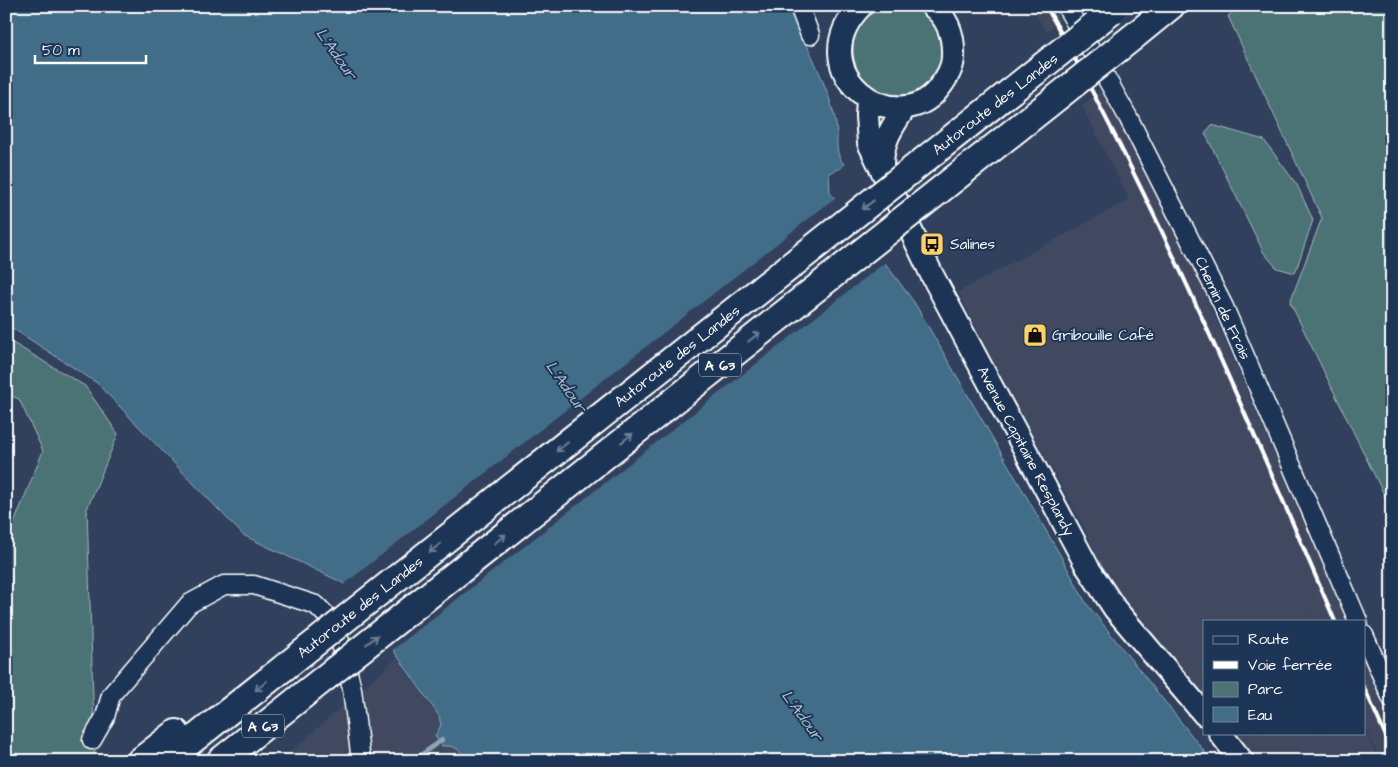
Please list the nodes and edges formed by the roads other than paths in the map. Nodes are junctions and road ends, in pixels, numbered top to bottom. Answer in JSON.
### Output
{"nodes":[{"id":1,"x":799,"y":6,"type":"edge"},
{"id":2,"x":836,"y":6,"type":"edge"},
{"id":3,"x":861,"y":6,"type":"edge"},
{"id":4,"x":932,"y":6,"type":"edge"},
{"id":5,"x":1066,"y":6,"type":"edge"},
{"id":6,"x":1171,"y":6,"type":"edge"},
{"id":7,"x":1115,"y":9,"type":"edge"},
{"id":8,"x":953,"y":16,"type":"edge"},
{"id":9,"x":843,"y":31,"type":"junction"},
{"id":10,"x":810,"y":34,"type":"dead end"},
{"id":11,"x":868,"y":99,"type":"junction"},
{"id":12,"x":905,"y":107,"type":"junction"},
{"id":13,"x":882,"y":167,"type":"junction"},
{"id":14,"x":1358,"y":620,"type":"edge"},
{"id":15,"x":1366,"y":640,"type":"edge"},
{"id":16,"x":1392,"y":699,"type":"edge"},
{"id":17,"x":236,"y":706,"type":"junction"},
{"id":18,"x":1203,"y":713,"type":"edge"},
{"id":19,"x":1221,"y":734,"type":"edge"},
{"id":20,"x":92,"y":740,"type":"dead end"},
{"id":21,"x":140,"y":761,"type":"edge"},
{"id":22,"x":166,"y":761,"type":"edge"},
{"id":23,"x":220,"y":761,"type":"edge"},
{"id":24,"x":361,"y":761,"type":"edge"},
{"id":25,"x":1242,"y":761,"type":"edge"}],
"edges":[{"from":1,"to":10,"type":"street"},
{"from":2,"to":9,"type":"main road"},
{"from":3,"to":9,"type":"main road"},
{"from":4,"to":8,"type":"main road"},
{"from":5,"to":14,"type":"street","name":"Chemin de Frais"},
{"from":23,"to":6,"type":"highway","number":"A 63","one_way":true,"bridge":true},
{"from":7,"to":17,"type":"highway","name":"Autoroute des Landes","number":"A 63","one_way":true,"bridge":true},
{"from":8,"to":12,"type":"main road"},
{"from":9,"to":11,"type":"main road"},
{"from":11,"to":12,"type":"main road"},
{"from":11,"to":13,"type":"main road","name":"Avenue Capitaine Resplandy"},
{"from":12,"to":13,"type":"main road"},
{"from":13,"to":18,"type":"main road","name":"Avenue Capitaine Resplandy"},
{"from":15,"to":16,"type":"street"},
{"from":17,"to":21,"type":"highway"},
{"from":17,"to":22,"type":"highway","name":"Autoroute des Landes","number":"A 63"},
{"from":19,"to":25,"type":"main road"},
{"from":20,"to":24,"type":"street"}]}
